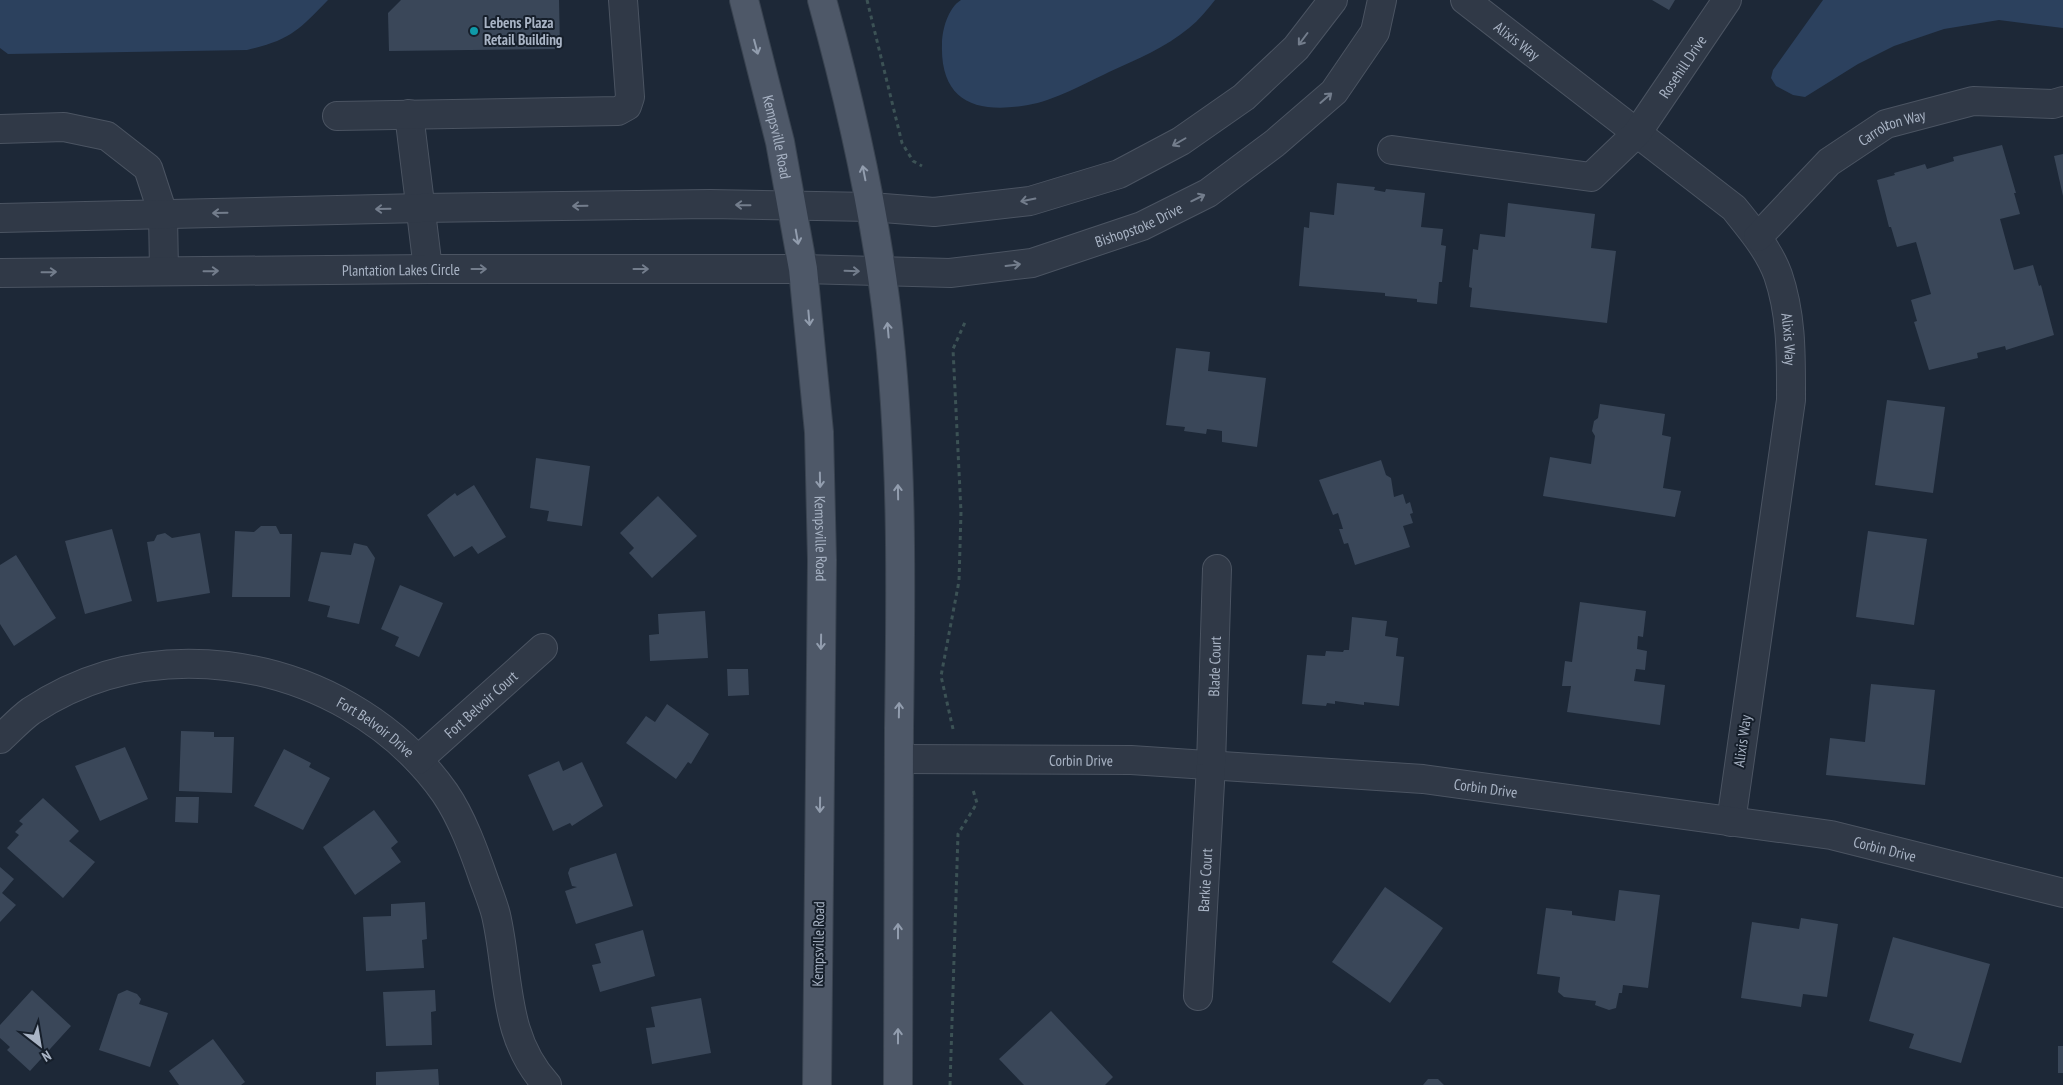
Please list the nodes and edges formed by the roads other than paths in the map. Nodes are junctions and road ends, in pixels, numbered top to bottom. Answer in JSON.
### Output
{"nodes":[{"id":1,"x":623,"y":0,"type":"edge"},
{"id":2,"x":744,"y":0,"type":"edge"},
{"id":3,"x":822,"y":0,"type":"edge"},
{"id":4,"x":1333,"y":0,"type":"edge"},
{"id":5,"x":1382,"y":0,"type":"edge"},
{"id":6,"x":1465,"y":0,"type":"edge"},
{"id":7,"x":1727,"y":0,"type":"edge"},
{"id":8,"x":2063,"y":101,"type":"edge"},
{"id":9,"x":409,"y":114,"type":"junction"},
{"id":10,"x":337,"y":116,"type":"dead end"},
{"id":11,"x":0,"y":129,"type":"edge"},
{"id":12,"x":1637,"y":133,"type":"junction"},
{"id":13,"x":1392,"y":150,"type":"dead end"},
{"id":14,"x":791,"y":205,"type":"junction"},
{"id":15,"x":871,"y":207,"type":"junction"},
{"id":16,"x":421,"y":208,"type":"junction"},
{"id":17,"x":163,"y":214,"type":"junction"},
{"id":18,"x":0,"y":218,"type":"edge"},
{"id":19,"x":1758,"y":237,"type":"junction"},
{"id":20,"x":428,"y":269,"type":"junction"},
{"id":21,"x":803,"y":269,"type":"junction"},
{"id":22,"x":164,"y":271,"type":"junction"},
{"id":23,"x":882,"y":272,"type":"junction"},
{"id":24,"x":0,"y":273,"type":"edge"},
{"id":25,"x":1218,"y":569,"type":"dead end"},
{"id":26,"x":543,"y":648,"type":"dead end"},
{"id":27,"x":0,"y":739,"type":"edge"},
{"id":28,"x":899,"y":759,"type":"junction"},
{"id":29,"x":418,"y":760,"type":"junction"},
{"id":30,"x":1211,"y":765,"type":"junction"},
{"id":31,"x":1731,"y":822,"type":"junction"},
{"id":32,"x":2063,"y":893,"type":"edge"},
{"id":33,"x":1198,"y":996,"type":"dead end"},
{"id":34,"x":547,"y":1085,"type":"edge"},
{"id":35,"x":817,"y":1085,"type":"edge"},
{"id":36,"x":898,"y":1085,"type":"edge"}],
"edges":[{"from":1,"to":9,"type":"street"},
{"from":2,"to":14,"type":"main road","name":"Kempsville Road","one_way":true},
{"from":15,"to":3,"type":"main road","one_way":true},
{"from":4,"to":15,"type":"street","one_way":true},
{"from":23,"to":5,"type":"street","name":"Bishopstoke Drive","one_way":true},
{"from":6,"to":12,"type":"street","name":"Alixis Way"},
{"from":7,"to":12,"type":"street","name":"Rosehill Drive"},
{"from":8,"to":19,"type":"street","name":"Carrolton Way"},
{"from":9,"to":10,"type":"street"},
{"from":9,"to":16,"type":"street"},
{"from":11,"to":17,"type":"street"},
{"from":12,"to":13,"type":"street","name":"Rosehill Drive"},
{"from":12,"to":19,"type":"street","name":"Alixis Way"},
{"from":14,"to":15,"type":"street"},
{"from":14,"to":16,"type":"street","one_way":true},
{"from":14,"to":21,"type":"main road","name":"Kempsville Road","one_way":true},
{"from":15,"to":23,"type":"main road"},
{"from":16,"to":17,"type":"street","one_way":true},
{"from":16,"to":20,"type":"street"},
{"from":17,"to":18,"type":"street"},
{"from":17,"to":22,"type":"street"},
{"from":19,"to":31,"type":"street","name":"Alixis Way"},
{"from":20,"to":21,"type":"street","name":"Plantation Lakes Circle","one_way":true},
{"from":22,"to":20,"type":"street","name":"Plantation Lakes Circle","one_way":true},
{"from":21,"to":23,"type":"street","name":"Bishopstoke Drive","one_way":true},
{"from":21,"to":35,"type":"main road","name":"Kempsville Road","one_way":true},
{"from":24,"to":22,"type":"street","name":"Plantation Lakes Circle","one_way":true},
{"from":28,"to":23,"type":"main road","one_way":true},
{"from":25,"to":30,"type":"street","name":"Blade Court"},
{"from":26,"to":29,"type":"street","name":"Fort Belvoir Court"},
{"from":27,"to":29,"type":"street","name":"Fort Belvoir Drive"},
{"from":28,"to":30,"type":"street","name":"Corbin Drive"},
{"from":36,"to":28,"type":"main road","one_way":true},
{"from":29,"to":34,"type":"street","name":"Fort Belvoir Drive"},
{"from":30,"to":31,"type":"street","name":"Corbin Drive"},
{"from":30,"to":33,"type":"street","name":"Barkie Court"},
{"from":31,"to":32,"type":"street","name":"Corbin Drive"}]}
